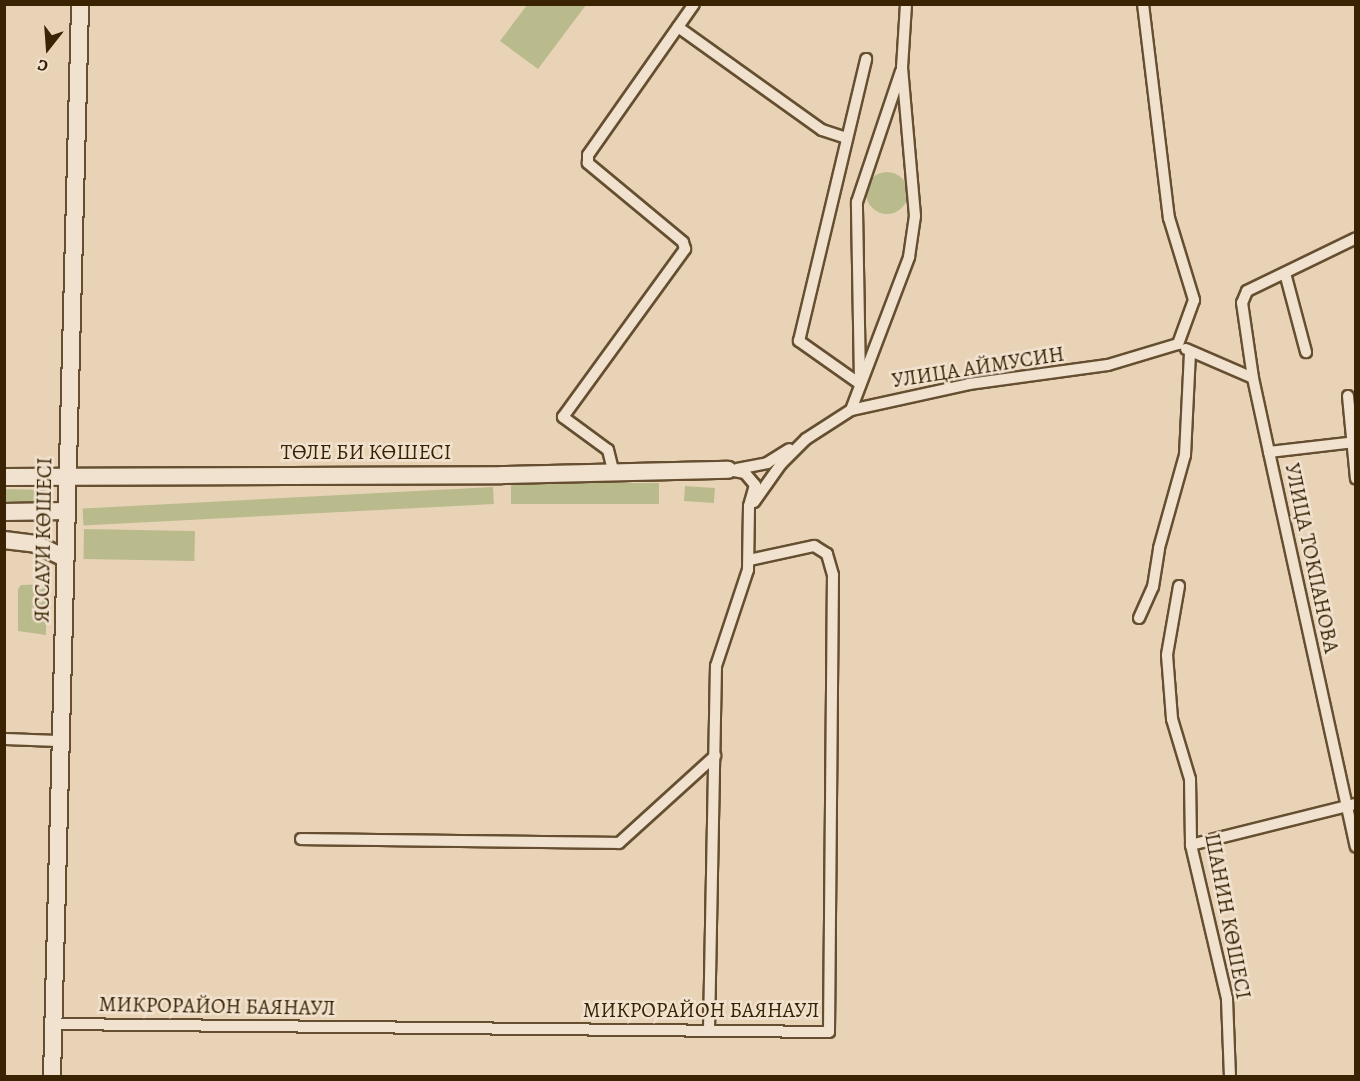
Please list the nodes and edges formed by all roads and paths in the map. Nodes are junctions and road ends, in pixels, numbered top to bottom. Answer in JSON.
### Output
{"nodes":[{"id":1,"x":80,"y":4,"type":"edge"},
{"id":2,"x":694,"y":4,"type":"edge"},
{"id":3,"x":906,"y":4,"type":"edge"},
{"id":4,"x":1143,"y":4,"type":"edge"},
{"id":5,"x":678,"y":27,"type":"junction"},
{"id":6,"x":866,"y":59,"type":"dead end"},
{"id":7,"x":902,"y":68,"type":"junction"},
{"id":8,"x":846,"y":138,"type":"junction"},
{"id":9,"x":1356,"y":238,"type":"edge"},
{"id":10,"x":1285,"y":273,"type":"junction"},
{"id":11,"x":1178,"y":344,"type":"junction"},
{"id":12,"x":1190,"y":352,"type":"junction"},
{"id":13,"x":1306,"y":352,"type":"dead end"},
{"id":14,"x":1253,"y":378,"type":"junction"},
{"id":15,"x":860,"y":384,"type":"junction"},
{"id":16,"x":1348,"y":396,"type":"dead end"},
{"id":17,"x":851,"y":410,"type":"junction"},
{"id":18,"x":806,"y":440,"type":"junction"},
{"id":19,"x":1353,"y":443,"type":"edge"},
{"id":20,"x":1274,"y":451,"type":"junction"},
{"id":21,"x":728,"y":470,"type":"junction"},
{"id":22,"x":614,"y":474,"type":"junction"},
{"id":23,"x":66,"y":476,"type":"junction"},
{"id":24,"x":4,"y":477,"type":"edge"},
{"id":25,"x":1356,"y":479,"type":"edge"},
{"id":26,"x":749,"y":506,"type":"junction"},
{"id":27,"x":66,"y":511,"type":"junction"},
{"id":28,"x":4,"y":512,"type":"edge"},
{"id":29,"x":4,"y":540,"type":"edge"},
{"id":30,"x":65,"y":558,"type":"junction"},
{"id":31,"x":749,"y":560,"type":"junction"},
{"id":32,"x":1179,"y":586,"type":"dead end"},
{"id":33,"x":1139,"y":618,"type":"dead end"},
{"id":34,"x":4,"y":739,"type":"edge"},
{"id":35,"x":59,"y":741,"type":"junction"},
{"id":36,"x":714,"y":756,"type":"junction"},
{"id":37,"x":1351,"y":805,"type":"edge"},
{"id":38,"x":301,"y":838,"type":"dead end"},
{"id":39,"x":1191,"y":845,"type":"junction"},
{"id":40,"x":1356,"y":847,"type":"edge"},
{"id":41,"x":54,"y":1024,"type":"junction"},
{"id":42,"x":709,"y":1030,"type":"junction"},
{"id":43,"x":52,"y":1077,"type":"edge"},
{"id":44,"x":1230,"y":1077,"type":"edge"}],
"edges":[{"from":1,"to":23,"type":"main road","name":"ЯССАУИ КӨШЕСІ"},
{"from":2,"to":5,"type":"street"},
{"from":3,"to":7,"type":"street"},
{"from":4,"to":11,"type":"street"},
{"from":5,"to":8,"type":"street"},
{"from":5,"to":22,"type":"street"},
{"from":6,"to":8,"type":"street"},
{"from":7,"to":15,"type":"street"},
{"from":7,"to":15,"type":"street"},
{"from":8,"to":15,"type":"street"},
{"from":9,"to":10,"type":"street"},
{"from":10,"to":13,"type":"street"},
{"from":10,"to":14,"type":"street","name":"УЛИЦА ТОКПАНОВА"},
{"from":11,"to":12,"type":"street"},
{"from":11,"to":17,"type":"street","name":"УЛИЦА АЙМУСИН"},
{"from":12,"to":14,"type":"street"},
{"from":12,"to":33,"type":"street"},
{"from":14,"to":20,"type":"street","name":"УЛИЦА ТОКПАНОВА"},
{"from":15,"to":17,"type":"street"},
{"from":16,"to":19,"type":"street"},
{"from":17,"to":18,"type":"street","name":"УЛИЦА АЙМУСИН"},
{"from":18,"to":21,"type":"street"},
{"from":18,"to":26,"type":"street","name":"УЛИЦА АЙМУСИН"},
{"from":19,"to":20,"type":"street"},
{"from":19,"to":25,"type":"street"},
{"from":20,"to":37,"type":"street","name":"УЛИЦА ТОКПАНОВА"},
{"from":21,"to":22,"type":"main road","name":"ТӨЛЕ БИ КӨШЕСІ"},
{"from":21,"to":26,"type":"street"},
{"from":22,"to":23,"type":"main road","name":"ТӨЛЕ БИ КӨШЕСІ"},
{"from":23,"to":24,"type":"main road","name":"ТӨЛЕ БИ КӨШЕСІ"},
{"from":23,"to":27,"type":"main road","name":"ЯССАУИ КӨШЕСІ"},
{"from":26,"to":31,"type":"street"},
{"from":27,"to":28,"type":"main road"},
{"from":27,"to":30,"type":"main road","name":"ЯССАУИ КӨШЕСІ"},
{"from":29,"to":30,"type":"main road"},
{"from":30,"to":35,"type":"main road","name":"ЯССАУИ КӨШЕСІ"},
{"from":31,"to":36,"type":"street"},
{"from":31,"to":42,"type":"street","name":"МИКРОРАЙОН БАЯНАУЛ"},
{"from":32,"to":39,"type":"street","name":"ШАНИН КӨШЕСІ"},
{"from":34,"to":35,"type":"street"},
{"from":35,"to":41,"type":"main road","name":"ЯССАУИ КӨШЕСІ"},
{"from":36,"to":38,"type":"street"},
{"from":36,"to":42,"type":"street"},
{"from":37,"to":39,"type":"street"},
{"from":37,"to":40,"type":"street","name":"УЛИЦА ТОКПАНОВА"},
{"from":39,"to":44,"type":"street","name":"ШАНИН КӨШЕСІ"},
{"from":41,"to":42,"type":"street","name":"МИКРОРАЙОН БАЯНАУЛ"},
{"from":41,"to":43,"type":"main road","name":"ЯССАУИ КӨШЕСІ"}]}
